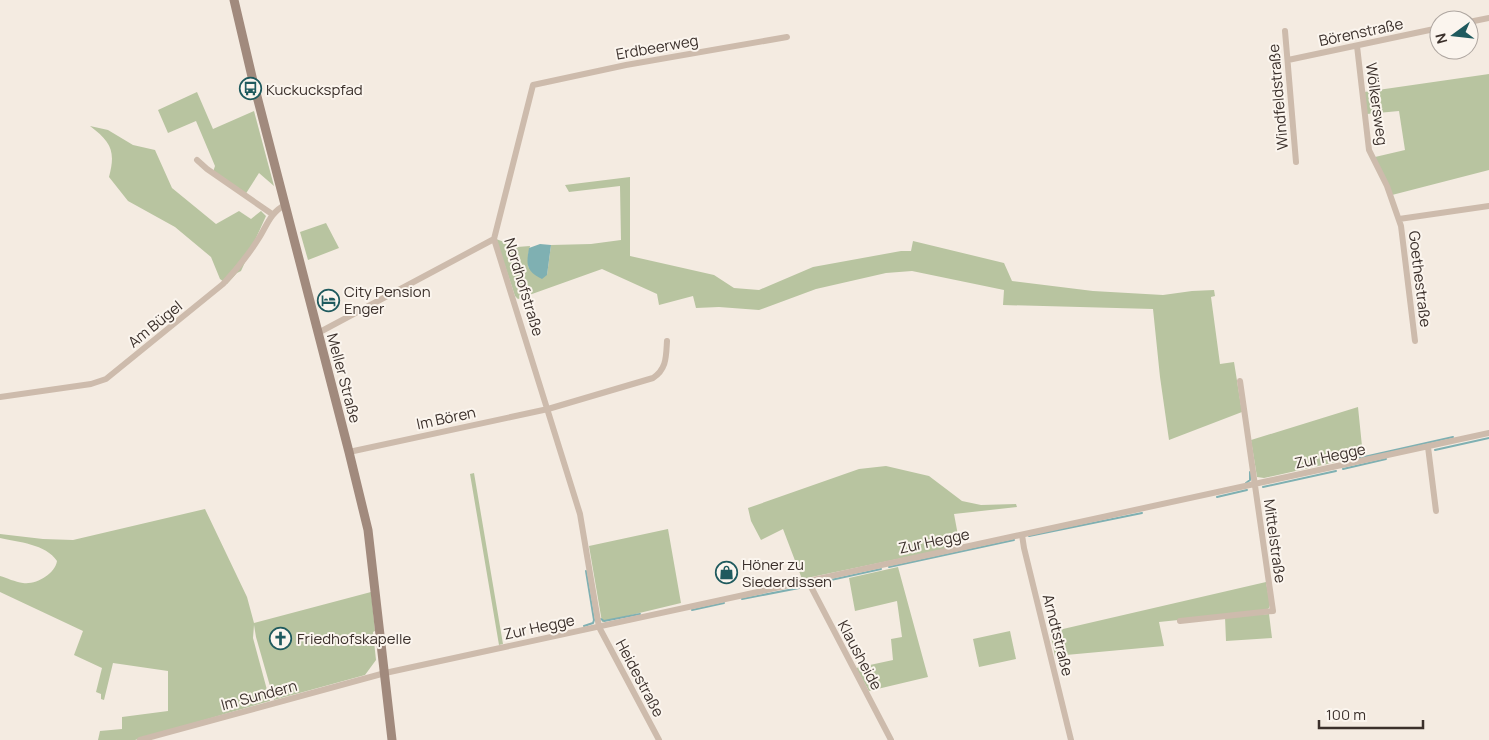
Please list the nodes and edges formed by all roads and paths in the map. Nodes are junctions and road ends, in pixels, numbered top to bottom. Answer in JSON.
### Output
{"nodes":[{"id":1,"x":234,"y":0,"type":"edge"},
{"id":2,"x":1429,"y":30,"type":"edge"},
{"id":3,"x":1285,"y":31,"type":"dead end"},
{"id":4,"x":787,"y":37,"type":"dead end"},
{"id":5,"x":1357,"y":46,"type":"junction"},
{"id":6,"x":1288,"y":60,"type":"junction"},
{"id":7,"x":533,"y":85,"type":"joint"},
{"id":8,"x":197,"y":160,"type":"dead end"},
{"id":9,"x":1296,"y":162,"type":"dead end"},
{"id":10,"x":285,"y":205,"type":"junction"},
{"id":11,"x":1489,"y":206,"type":"edge"},
{"id":12,"x":272,"y":214,"type":"junction"},
{"id":13,"x":1399,"y":220,"type":"junction"},
{"id":14,"x":494,"y":239,"type":"junction"},
{"id":15,"x":318,"y":333,"type":"junction"},
{"id":16,"x":667,"y":341,"type":"dead end"},
{"id":17,"x":1415,"y":341,"type":"dead end"},
{"id":18,"x":1240,"y":381,"type":"dead end"},
{"id":19,"x":0,"y":397,"type":"edge"},
{"id":20,"x":548,"y":409,"type":"junction"},
{"id":21,"x":1489,"y":433,"type":"edge"},
{"id":22,"x":1428,"y":447,"type":"junction"},
{"id":23,"x":349,"y":452,"type":"junction"},
{"id":24,"x":1255,"y":485,"type":"junction"},
{"id":25,"x":1436,"y":511,"type":"dead end"},
{"id":26,"x":1022,"y":535,"type":"junction"},
{"id":27,"x":808,"y":581,"type":"junction"},
{"id":28,"x":1180,"y":620,"type":"dead end"},
{"id":29,"x":599,"y":628,"type":"junction"},
{"id":30,"x":385,"y":673,"type":"junction"},
{"id":31,"x":140,"y":740,"type":"edge"},
{"id":32,"x":392,"y":740,"type":"edge"},
{"id":33,"x":659,"y":740,"type":"edge"},
{"id":34,"x":891,"y":740,"type":"edge"},
{"id":35,"x":1071,"y":740,"type":"edge"}],
"edges":[{"from":1,"to":10,"type":"main road","name":"Meller Straße"},
{"from":2,"to":5,"type":"street","name":"Börenstraße"},
{"from":3,"to":6,"type":"street","name":"Windfeldstraße"},
{"from":4,"to":7,"type":"street","name":"Erdbeerweg"},
{"from":5,"to":6,"type":"street","name":"Börenstraße"},
{"from":5,"to":13,"type":"street","name":"Wölkersweg"},
{"from":6,"to":9,"type":"street","name":"Windfeldstraße"},
{"from":7,"to":14,"type":"street","name":"Nordhofstraße"},
{"from":8,"to":12,"type":"street"},
{"from":10,"to":12,"type":"street","name":"Am Bügel"},
{"from":10,"to":15,"type":"main road","name":"Meller Straße"},
{"from":11,"to":13,"type":"street"},
{"from":12,"to":19,"type":"street","name":"Am Bügel"},
{"from":13,"to":17,"type":"street","name":"Goethestraße"},
{"from":14,"to":15,"type":"street"},
{"from":14,"to":20,"type":"street","name":"Nordhofstraße"},
{"from":15,"to":23,"type":"main road","name":"Meller Straße"},
{"from":16,"to":20,"type":"street"},
{"from":18,"to":24,"type":"street","name":"Mittelstraße"},
{"from":20,"to":23,"type":"street","name":"Im Bören"},
{"from":20,"to":29,"type":"street","name":"Nordhofstraße"},
{"from":21,"to":22,"type":"street","name":"Zur Hegge"},
{"from":22,"to":24,"type":"street","name":"Zur Hegge"},
{"from":22,"to":25,"type":"street"},
{"from":23,"to":30,"type":"main road","name":"Meller Straße"},
{"from":24,"to":26,"type":"street","name":"Zur Hegge"},
{"from":24,"to":28,"type":"street","name":"Mittelstraße"},
{"from":26,"to":27,"type":"street","name":"Zur Hegge"},
{"from":26,"to":35,"type":"street","name":"Arndtstraße"},
{"from":27,"to":29,"type":"street","name":"Zur Hegge"},
{"from":27,"to":34,"type":"street","name":"Klausheide"},
{"from":29,"to":30,"type":"street","name":"Zur Hegge"},
{"from":29,"to":33,"type":"street","name":"Heidestraße"},
{"from":30,"to":31,"type":"street","name":"Im Sundern"},
{"from":30,"to":32,"type":"main road","name":"Meller Straße"}]}
